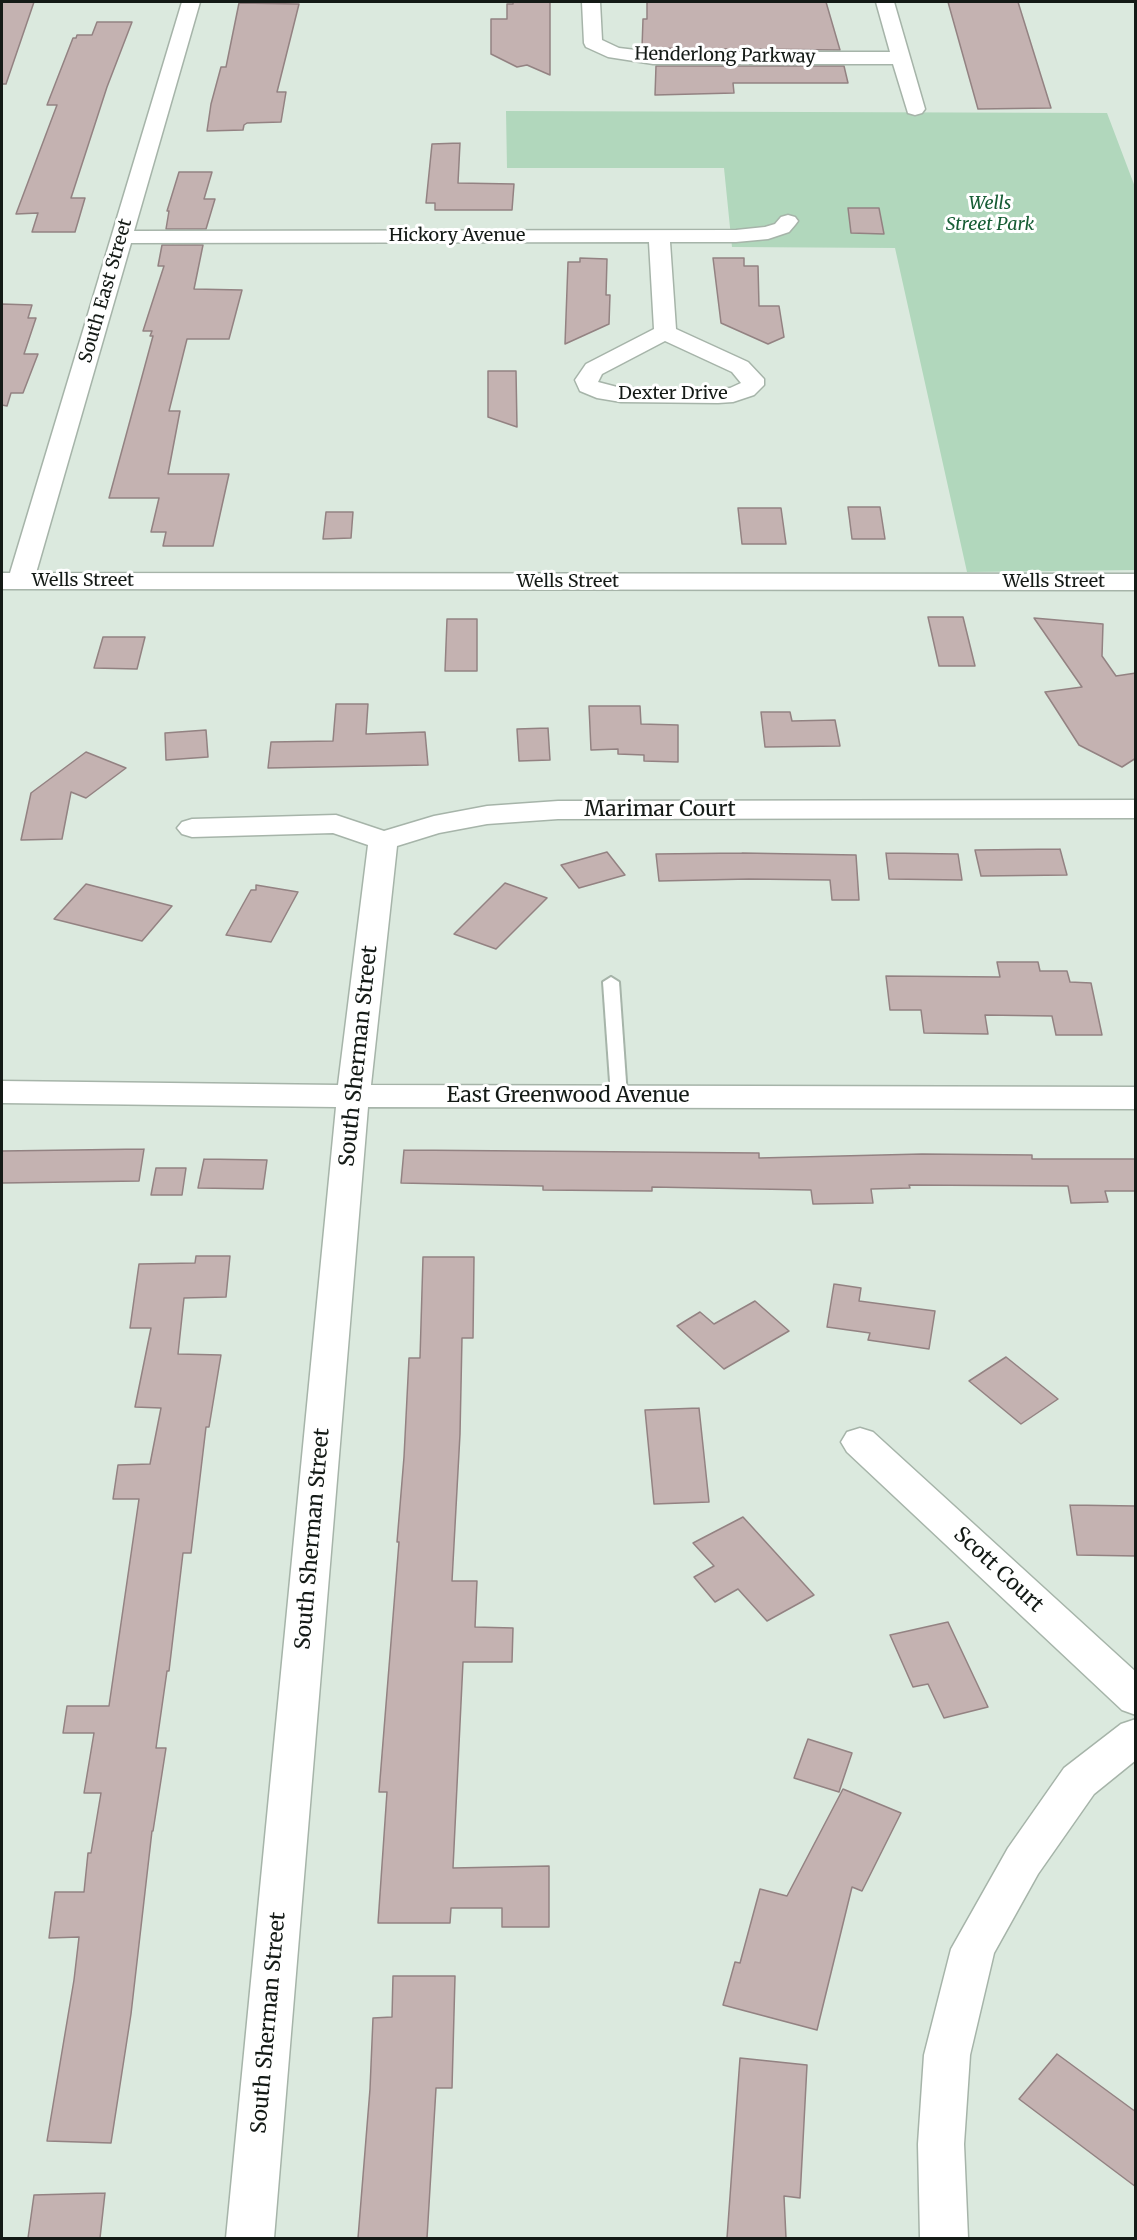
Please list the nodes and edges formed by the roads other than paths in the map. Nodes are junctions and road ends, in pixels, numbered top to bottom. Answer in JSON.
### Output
{"nodes":[{"id":1,"x":191,"y":2,"type":"edge"},
{"id":2,"x":591,"y":2,"type":"edge"},
{"id":3,"x":885,"y":2,"type":"edge"},
{"id":4,"x":901,"y":58,"type":"junction"},
{"id":5,"x":915,"y":109,"type":"dead end"},
{"id":6,"x":788,"y":221,"type":"dead end"},
{"id":7,"x":659,"y":236,"type":"junction"},
{"id":8,"x":122,"y":237,"type":"junction"},
{"id":9,"x":665,"y":332,"type":"junction"},
{"id":10,"x":11,"y":581,"type":"edge"},
{"id":11,"x":1136,"y":582,"type":"edge"},
{"id":12,"x":1136,"y":809,"type":"edge"},
{"id":13,"x":192,"y":828,"type":"dead end"},
{"id":14,"x":383,"y":841,"type":"junction"},
{"id":15,"x":611,"y":982,"type":"dead end"},
{"id":16,"x":2,"y":1092,"type":"edge"},
{"id":17,"x":353,"y":1096,"type":"junction"},
{"id":18,"x":619,"y":1096,"type":"junction"},
{"id":19,"x":1136,"y":1098,"type":"edge"},
{"id":20,"x":860,"y":1442,"type":"dead end"},
{"id":21,"x":1136,"y":1698,"type":"edge"},
{"id":22,"x":1136,"y":1736,"type":"edge"},
{"id":23,"x":250,"y":2238,"type":"edge"},
{"id":24,"x":944,"y":2238,"type":"edge"}],
"edges":[{"from":1,"to":8,"type":"street","name":"South East Street"},
{"from":2,"to":4,"type":"street","name":"Henderlong Parkway"},
{"from":3,"to":4,"type":"street"},
{"from":4,"to":5,"type":"street"},
{"from":6,"to":7,"type":"street","name":"Hickory Avenue"},
{"from":7,"to":8,"type":"street","name":"Hickory Avenue"},
{"from":7,"to":9,"type":"street"},
{"from":8,"to":10,"type":"street","name":"South East Street"},
{"from":9,"to":9,"type":"street","name":"Dexter Drive"},
{"from":10,"to":11,"type":"street","name":"Wells Street"},
{"from":12,"to":14,"type":"street","name":"Marimar Court"},
{"from":13,"to":14,"type":"street"},
{"from":14,"to":17,"type":"street","name":"South Sherman Street"},
{"from":15,"to":18,"type":"lane"},
{"from":16,"to":17,"type":"street","name":"East Greenwood Avenue"},
{"from":17,"to":18,"type":"street","name":"East Greenwood Avenue"},
{"from":17,"to":23,"type":"street","name":"South Sherman Street"},
{"from":18,"to":19,"type":"street","name":"East Greenwood Avenue"},
{"from":20,"to":21,"type":"street","name":"Scott Court"},
{"from":22,"to":24,"type":"street"}]}
